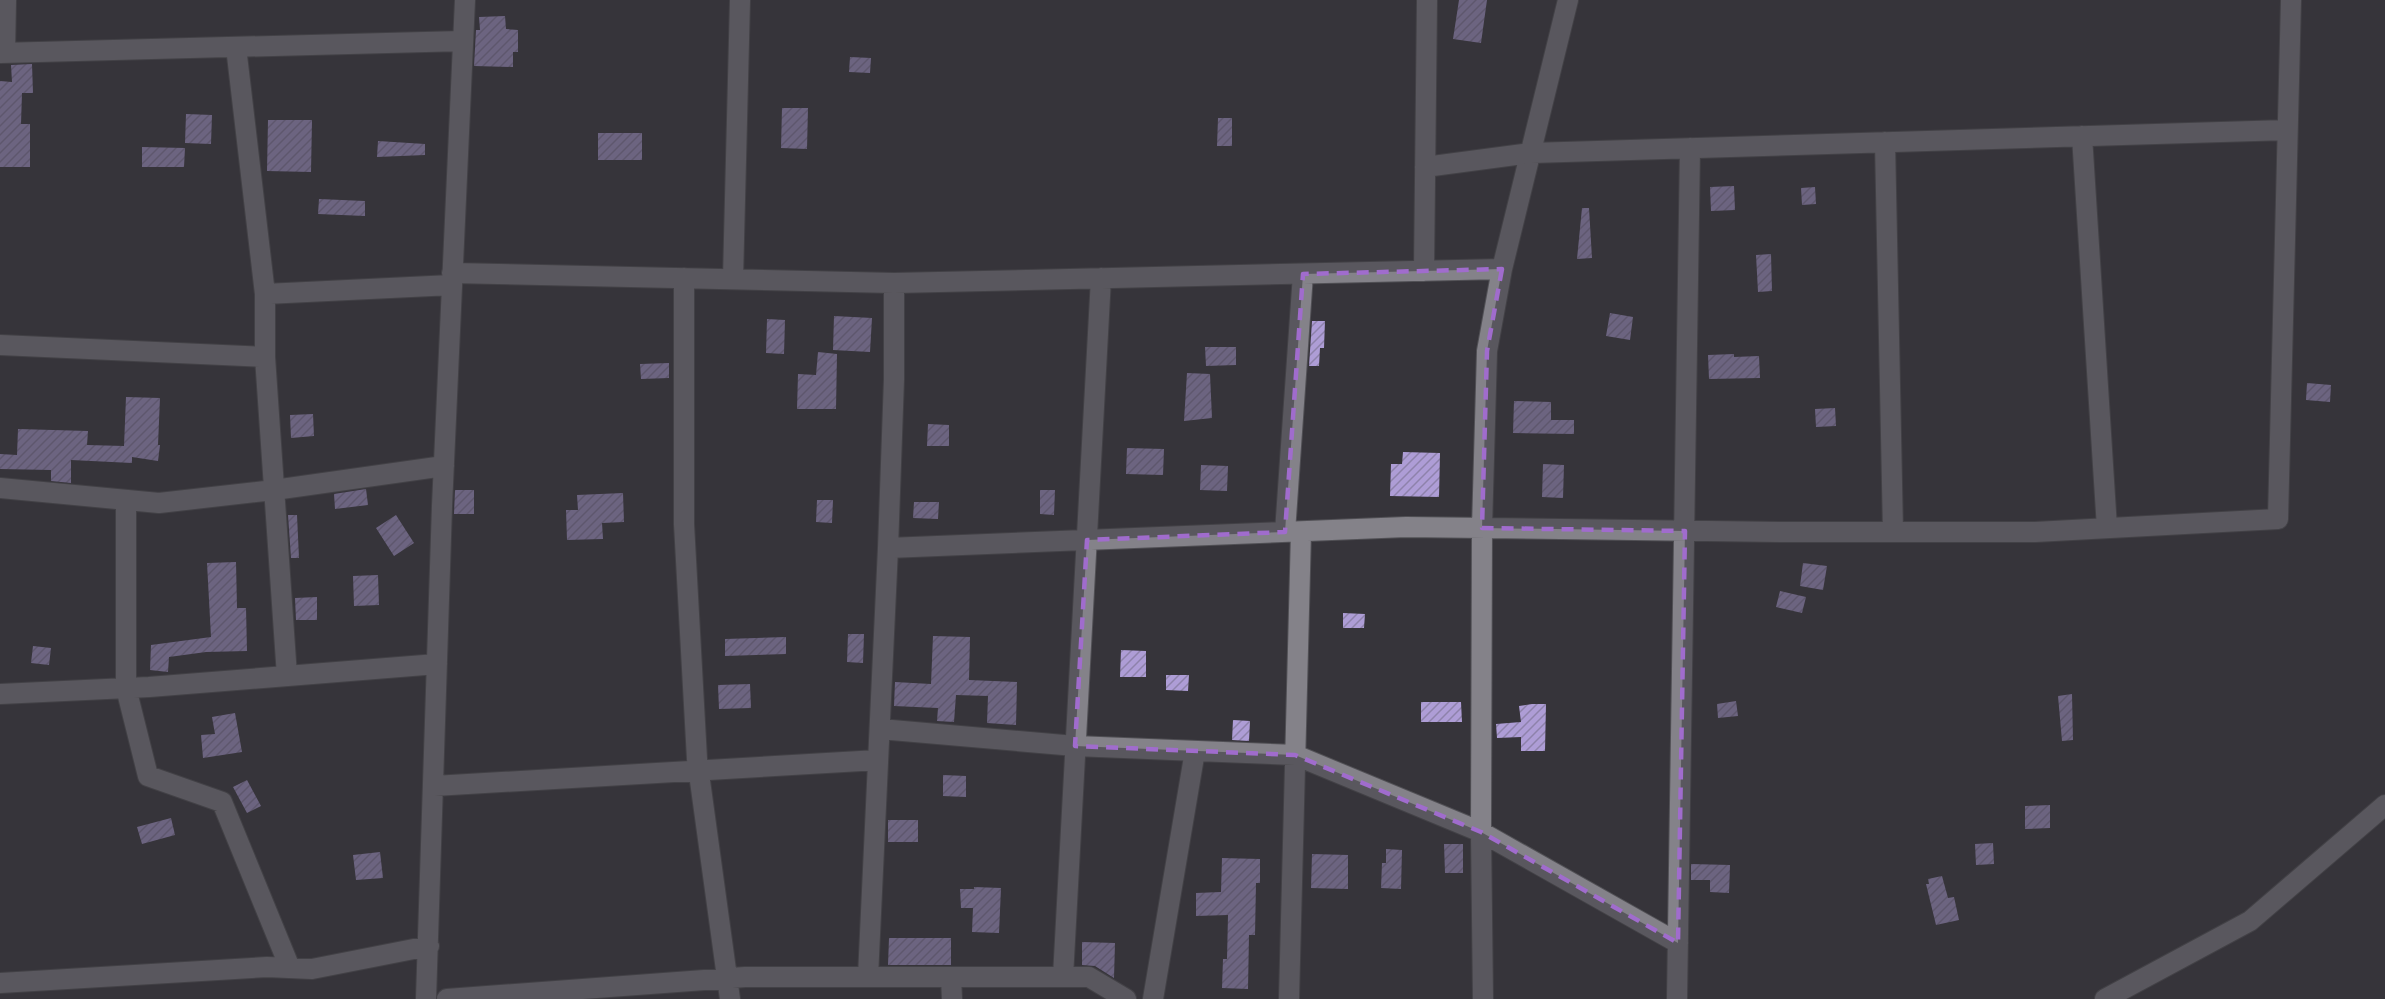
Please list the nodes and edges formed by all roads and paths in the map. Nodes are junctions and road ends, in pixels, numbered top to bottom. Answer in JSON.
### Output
{"nodes":[{"id":1,"x":6,"y":0,"type":"edge"},
{"id":2,"x":465,"y":0,"type":"edge"},
{"id":3,"x":740,"y":0,"type":"edge"},
{"id":4,"x":1427,"y":0,"type":"edge"},
{"id":5,"x":1568,"y":0,"type":"edge"},
{"id":6,"x":2290,"y":0,"type":"edge"},
{"id":7,"x":463,"y":41,"type":"junction"},
{"id":8,"x":236,"y":47,"type":"junction"},
{"id":9,"x":3,"y":53,"type":"edge"},
{"id":10,"x":2287,"y":130,"type":"junction"},
{"id":11,"x":2082,"y":136,"type":"junction"},
{"id":12,"x":1885,"y":142,"type":"junction"},
{"id":13,"x":1690,"y":148,"type":"junction"},
{"id":14,"x":1531,"y":153,"type":"junction"},
{"id":15,"x":1425,"y":167,"type":"junction"},
{"id":16,"x":1502,"y":269,"type":"junction"},
{"id":17,"x":1424,"y":271,"type":"junction"},
{"id":18,"x":1303,"y":274,"type":"junction"},
{"id":19,"x":684,"y":278,"type":"junction"},
{"id":20,"x":1101,"y":278,"type":"junction"},
{"id":21,"x":452,"y":279,"type":"junction"},
{"id":22,"x":734,"y":279,"type":"junction"},
{"id":23,"x":894,"y":283,"type":"junction"},
{"id":24,"x":265,"y":294,"type":"junction"},
{"id":25,"x":0,"y":345,"type":"edge"},
{"id":26,"x":265,"y":357,"type":"junction"},
{"id":27,"x":444,"y":466,"type":"junction"},
{"id":28,"x":0,"y":488,"type":"edge"},
{"id":29,"x":274,"y":490,"type":"junction"},
{"id":30,"x":126,"y":500,"type":"junction"},
{"id":31,"x":1482,"y":528,"type":"junction"},
{"id":32,"x":2107,"y":528,"type":"junction"},
{"id":33,"x":1685,"y":531,"type":"junction"},
{"id":34,"x":1293,"y":532,"type":"junction"},
{"id":35,"x":1893,"y":532,"type":"junction"},
{"id":36,"x":1087,"y":540,"type":"junction"},
{"id":37,"x":888,"y":548,"type":"junction"},
{"id":38,"x":437,"y":664,"type":"junction"},
{"id":39,"x":287,"y":676,"type":"junction"},
{"id":40,"x":126,"y":688,"type":"junction"},
{"id":41,"x":0,"y":694,"type":"edge"},
{"id":42,"x":880,"y":729,"type":"junction"},
{"id":43,"x":1075,"y":747,"type":"junction"},
{"id":44,"x":1195,"y":751,"type":"junction"},
{"id":45,"x":1295,"y":755,"type":"junction"},
{"id":46,"x":878,"y":760,"type":"junction"},
{"id":47,"x":699,"y":771,"type":"junction"},
{"id":48,"x":434,"y":786,"type":"junction"},
{"id":49,"x":2385,"y":805,"type":"edge"},
{"id":50,"x":1481,"y":832,"type":"junction"},
{"id":51,"x":1678,"y":943,"type":"junction"},
{"id":52,"x":429,"y":946,"type":"junction"},
{"id":53,"x":291,"y":968,"type":"junction"},
{"id":54,"x":868,"y":977,"type":"junction"},
{"id":55,"x":951,"y":977,"type":"junction"},
{"id":56,"x":727,"y":978,"type":"junction"},
{"id":57,"x":1063,"y":978,"type":"junction"},
{"id":58,"x":0,"y":983,"type":"edge"},
{"id":59,"x":484,"y":998,"type":"edge"},
{"id":60,"x":426,"y":999,"type":"edge"},
{"id":61,"x":447,"y":999,"type":"edge"},
{"id":62,"x":730,"y":999,"type":"edge"},
{"id":63,"x":952,"y":999,"type":"edge"},
{"id":64,"x":1126,"y":999,"type":"edge"},
{"id":65,"x":1153,"y":999,"type":"edge"},
{"id":66,"x":1289,"y":999,"type":"edge"},
{"id":67,"x":1483,"y":999,"type":"edge"},
{"id":68,"x":1677,"y":999,"type":"edge"},
{"id":69,"x":2105,"y":999,"type":"edge"}],
"edges":[{"from":1,"to":9,"type":"street"},
{"from":2,"to":7,"type":"street"},
{"from":3,"to":22,"type":"street"},
{"from":4,"to":15,"type":"street"},
{"from":5,"to":14,"type":"street"},
{"from":6,"to":10,"type":"street"},
{"from":7,"to":8,"type":"street"},
{"from":7,"to":21,"type":"street"},
{"from":8,"to":9,"type":"street"},
{"from":8,"to":24,"type":"street"},
{"from":10,"to":11,"type":"street"},
{"from":10,"to":32,"type":"street"},
{"from":11,"to":12,"type":"street"},
{"from":11,"to":32,"type":"street"},
{"from":12,"to":13,"type":"street"},
{"from":12,"to":35,"type":"street"},
{"from":13,"to":14,"type":"street"},
{"from":13,"to":33,"type":"street"},
{"from":14,"to":15,"type":"street"},
{"from":14,"to":16,"type":"street"},
{"from":15,"to":17,"type":"street"},
{"from":16,"to":17,"type":"street"},
{"from":16,"to":31,"type":"street"},
{"from":17,"to":18,"type":"street"},
{"from":18,"to":20,"type":"street"},
{"from":18,"to":34,"type":"street"},
{"from":19,"to":21,"type":"street"},
{"from":19,"to":22,"type":"street"},
{"from":19,"to":47,"type":"street"},
{"from":20,"to":23,"type":"street"},
{"from":20,"to":36,"type":"street"},
{"from":21,"to":24,"type":"street"},
{"from":21,"to":27,"type":"street"},
{"from":22,"to":23,"type":"street"},
{"from":23,"to":37,"type":"street"},
{"from":24,"to":26,"type":"street"},
{"from":25,"to":26,"type":"street"},
{"from":26,"to":29,"type":"street"},
{"from":27,"to":29,"type":"street"},
{"from":27,"to":38,"type":"street"},
{"from":28,"to":30,"type":"street"},
{"from":29,"to":30,"type":"street"},
{"from":29,"to":39,"type":"street"},
{"from":30,"to":40,"type":"street"},
{"from":31,"to":33,"type":"street"},
{"from":31,"to":34,"type":"street"},
{"from":31,"to":50,"type":"street"},
{"from":32,"to":35,"type":"street"},
{"from":33,"to":35,"type":"street"},
{"from":33,"to":51,"type":"street"},
{"from":34,"to":36,"type":"street"},
{"from":34,"to":45,"type":"street"},
{"from":36,"to":37,"type":"street"},
{"from":36,"to":43,"type":"street"},
{"from":37,"to":42,"type":"street"},
{"from":38,"to":39,"type":"street"},
{"from":38,"to":48,"type":"street"},
{"from":39,"to":40,"type":"street"},
{"from":40,"to":41,"type":"street"},
{"from":40,"to":53,"type":"street"},
{"from":42,"to":43,"type":"street"},
{"from":42,"to":46,"type":"street"},
{"from":43,"to":44,"type":"street"},
{"from":43,"to":57,"type":"street"},
{"from":44,"to":45,"type":"street"},
{"from":44,"to":65,"type":"street"},
{"from":45,"to":50,"type":"street"},
{"from":45,"to":66,"type":"street"},
{"from":46,"to":47,"type":"street"},
{"from":46,"to":54,"type":"street"},
{"from":47,"to":48,"type":"street"},
{"from":47,"to":56,"type":"street"},
{"from":48,"to":52,"type":"street"},
{"from":49,"to":69,"type":"street"},
{"from":50,"to":51,"type":"street"},
{"from":50,"to":67,"type":"street"},
{"from":51,"to":68,"type":"street"},
{"from":52,"to":53,"type":"street"},
{"from":52,"to":60,"type":"street"},
{"from":53,"to":58,"type":"street"},
{"from":54,"to":55,"type":"street"},
{"from":54,"to":56,"type":"street"},
{"from":55,"to":57,"type":"street"},
{"from":55,"to":63,"type":"street"},
{"from":56,"to":59,"type":"street"},
{"from":56,"to":62,"type":"street"},
{"from":57,"to":64,"type":"street"},
{"from":59,"to":61,"type":"street"}]}
